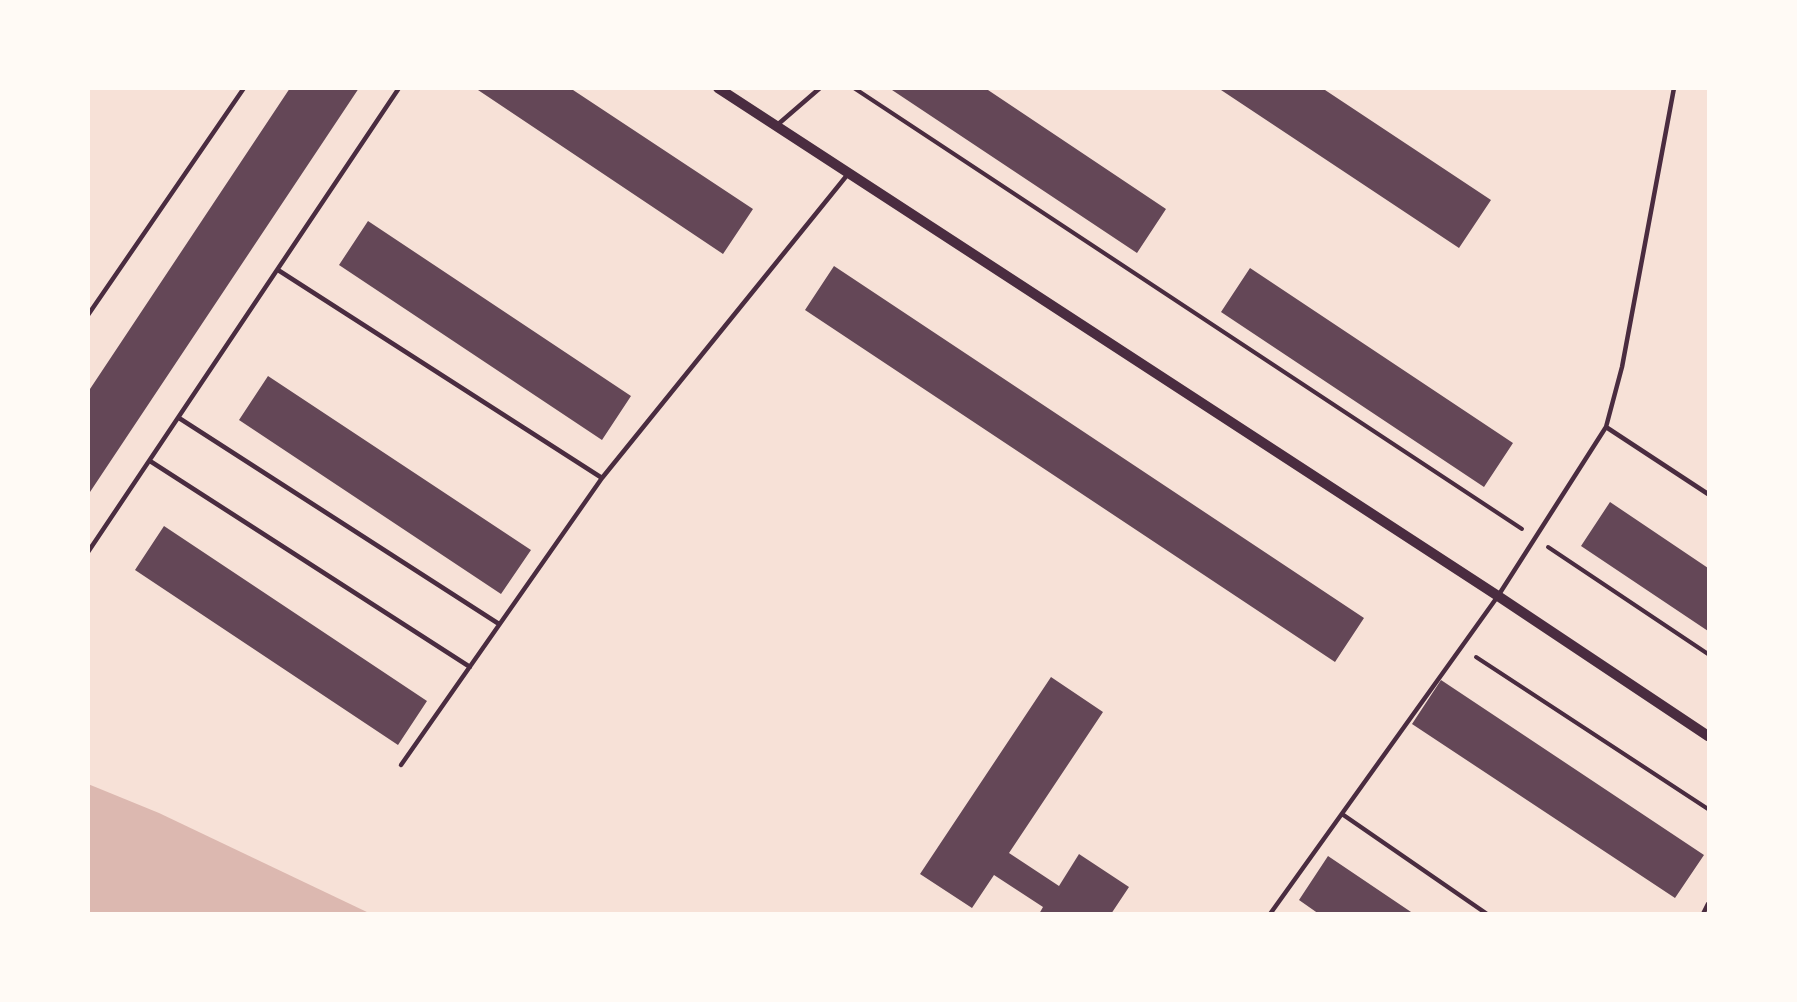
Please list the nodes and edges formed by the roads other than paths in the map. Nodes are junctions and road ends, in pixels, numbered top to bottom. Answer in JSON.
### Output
{"nodes":[{"id":1,"x":244,"y":88,"type":"edge"},
{"id":2,"x":399,"y":88,"type":"edge"},
{"id":3,"x":718,"y":88,"type":"edge"},
{"id":4,"x":820,"y":88,"type":"edge"},
{"id":5,"x":1674,"y":88,"type":"edge"},
{"id":6,"x":776,"y":126,"type":"junction"},
{"id":7,"x":848,"y":174,"type":"junction"},
{"id":8,"x":278,"y":270,"type":"junction"},
{"id":9,"x":88,"y":315,"type":"edge"},
{"id":10,"x":179,"y":418,"type":"junction"},
{"id":11,"x":1606,"y":427,"type":"junction"},
{"id":12,"x":150,"y":461,"type":"junction"},
{"id":13,"x":602,"y":478,"type":"junction"},
{"id":14,"x":1708,"y":494,"type":"edge"},
{"id":15,"x":88,"y":552,"type":"edge"},
{"id":16,"x":1498,"y":596,"type":"junction"},
{"id":17,"x":499,"y":624,"type":"junction"},
{"id":18,"x":470,"y":667,"type":"junction"},
{"id":19,"x":1708,"y":736,"type":"edge"},
{"id":20,"x":402,"y":765,"type":"dead end"},
{"id":21,"x":1342,"y":814,"type":"junction"},
{"id":22,"x":1708,"y":904,"type":"edge"},
{"id":23,"x":1270,"y":914,"type":"edge"},
{"id":24,"x":1487,"y":914,"type":"edge"},
{"id":25,"x":1703,"y":914,"type":"edge"}],
"edges":[{"from":1,"to":9,"type":"lane"},
{"from":2,"to":8,"type":"lane"},
{"from":3,"to":6,"type":"street"},
{"from":4,"to":6,"type":"lane"},
{"from":5,"to":11,"type":"lane"},
{"from":6,"to":7,"type":"street"},
{"from":7,"to":13,"type":"lane"},
{"from":7,"to":16,"type":"street"},
{"from":8,"to":10,"type":"lane"},
{"from":8,"to":13,"type":"lane"},
{"from":10,"to":12,"type":"lane"},
{"from":10,"to":17,"type":"lane"},
{"from":11,"to":14,"type":"lane"},
{"from":11,"to":16,"type":"lane"},
{"from":12,"to":15,"type":"lane"},
{"from":12,"to":18,"type":"lane"},
{"from":13,"to":17,"type":"lane"},
{"from":16,"to":19,"type":"street"},
{"from":16,"to":21,"type":"lane"},
{"from":17,"to":18,"type":"lane"},
{"from":18,"to":20,"type":"lane"},
{"from":21,"to":23,"type":"lane"},
{"from":21,"to":24,"type":"lane"},
{"from":22,"to":25,"type":"lane"}]}
